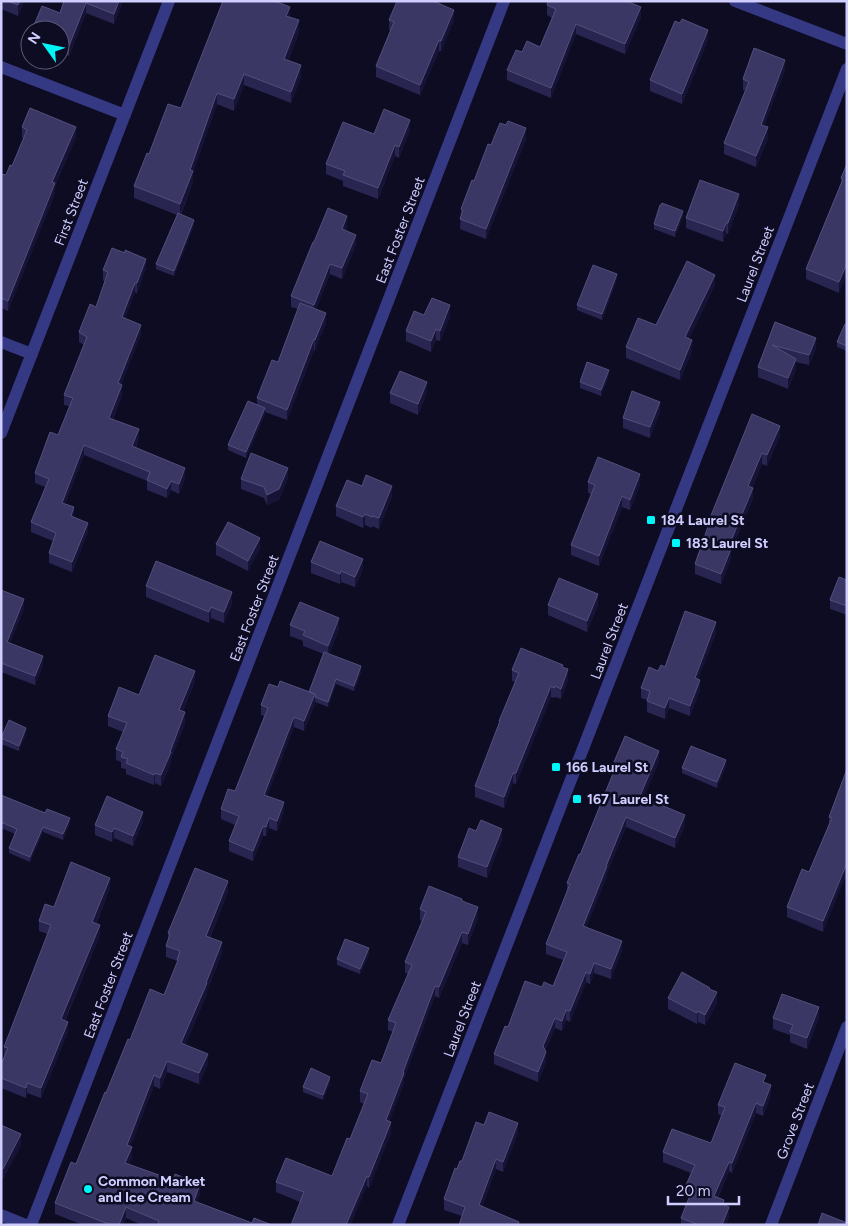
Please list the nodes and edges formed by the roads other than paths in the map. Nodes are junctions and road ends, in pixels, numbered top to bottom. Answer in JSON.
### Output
{"nodes":[{"id":1,"x":169,"y":1,"type":"edge"},
{"id":2,"x":504,"y":1,"type":"edge"},
{"id":3,"x":735,"y":1,"type":"edge"},
{"id":4,"x":847,"y":44,"type":"edge"},
{"id":5,"x":1,"y":67,"type":"edge"},
{"id":6,"x":847,"y":68,"type":"edge"},
{"id":7,"x":124,"y":115,"type":"junction"},
{"id":8,"x":1,"y":342,"type":"edge"},
{"id":9,"x":32,"y":354,"type":"junction"},
{"id":10,"x":1,"y":433,"type":"edge"},
{"id":11,"x":847,"y":1027,"type":"edge"},
{"id":12,"x":842,"y":1056,"type":"edge"},
{"id":13,"x":1,"y":1215,"type":"edge"},
{"id":14,"x":26,"y":1225,"type":"edge"},
{"id":15,"x":31,"y":1225,"type":"edge"},
{"id":16,"x":398,"y":1225,"type":"edge"},
{"id":17,"x":771,"y":1225,"type":"edge"}],
"edges":[{"from":1,"to":7,"type":"street","name":"First Street"},
{"from":2,"to":15,"type":"street","name":"East Foster Street"},
{"from":3,"to":4,"type":"street"},
{"from":5,"to":7,"type":"street"},
{"from":6,"to":16,"type":"street","name":"Laurel Street"},
{"from":7,"to":9,"type":"street","name":"First Street"},
{"from":8,"to":9,"type":"street"},
{"from":9,"to":10,"type":"street","name":"First Street"},
{"from":11,"to":12,"type":"street","name":"Grove Street"},
{"from":12,"to":17,"type":"street","name":"Grove Street"},
{"from":13,"to":14,"type":"street"}]}
